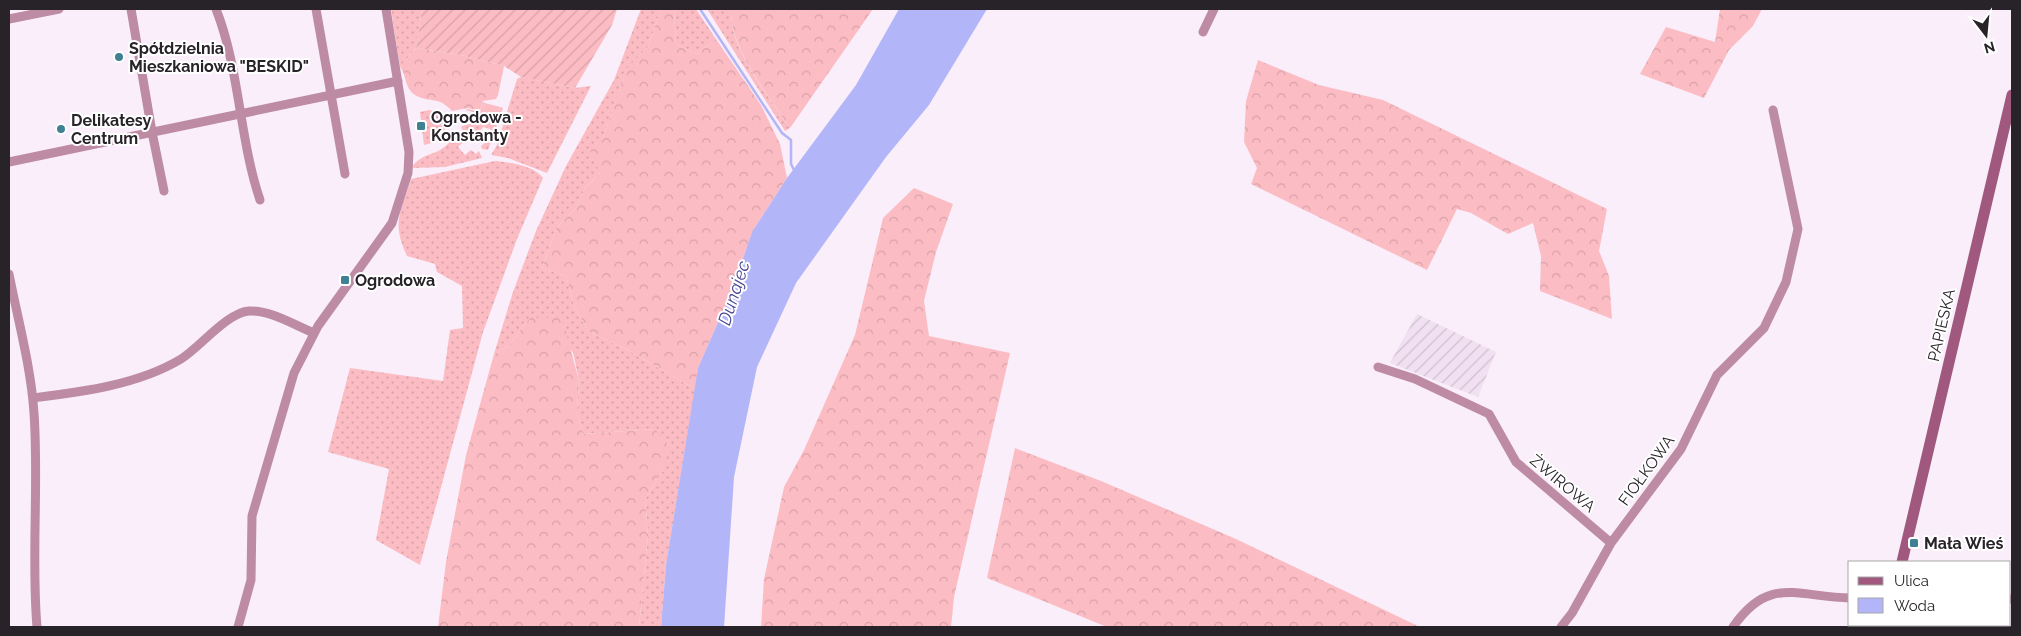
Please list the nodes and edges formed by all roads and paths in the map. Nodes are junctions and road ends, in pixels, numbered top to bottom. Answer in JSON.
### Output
{"nodes":[{"id":1,"x":59,"y":9,"type":"edge"},
{"id":2,"x":132,"y":9,"type":"edge"},
{"id":3,"x":216,"y":9,"type":"edge"},
{"id":4,"x":316,"y":9,"type":"edge"},
{"id":5,"x":386,"y":9,"type":"edge"},
{"id":6,"x":1214,"y":9,"type":"edge"},
{"id":7,"x":9,"y":19,"type":"edge"},
{"id":8,"x":1203,"y":32,"type":"dead end"},
{"id":9,"x":398,"y":81,"type":"junction"},
{"id":10,"x":330,"y":95,"type":"junction"},
{"id":11,"x":2012,"y":95,"type":"edge"},
{"id":12,"x":1773,"y":110,"type":"dead end"},
{"id":13,"x":241,"y":113,"type":"junction"},
{"id":14,"x":152,"y":132,"type":"junction"},
{"id":15,"x":9,"y":162,"type":"edge"},
{"id":16,"x":345,"y":174,"type":"dead end"},
{"id":17,"x":164,"y":191,"type":"dead end"},
{"id":18,"x":260,"y":200,"type":"dead end"},
{"id":19,"x":9,"y":274,"type":"edge"},
{"id":20,"x":314,"y":333,"type":"junction"},
{"id":21,"x":1378,"y":367,"type":"dead end"},
{"id":22,"x":33,"y":398,"type":"junction"},
{"id":23,"x":1611,"y":543,"type":"junction"},
{"id":24,"x":1902,"y":561,"type":"edge"},
{"id":25,"x":1848,"y":598,"type":"edge"},
{"id":26,"x":37,"y":627,"type":"edge"},
{"id":27,"x":238,"y":627,"type":"edge"},
{"id":28,"x":1561,"y":627,"type":"edge"},
{"id":29,"x":1734,"y":627,"type":"edge"}],
"edges":[{"from":1,"to":7,"type":"street"},
{"from":2,"to":14,"type":"street"},
{"from":3,"to":13,"type":"street"},
{"from":4,"to":10,"type":"street"},
{"from":5,"to":9,"type":"street"},
{"from":6,"to":8,"type":"street"},
{"from":9,"to":10,"type":"street"},
{"from":9,"to":20,"type":"street"},
{"from":10,"to":13,"type":"street"},
{"from":10,"to":16,"type":"street"},
{"from":11,"to":24,"type":"street","name":"PAPIESKA"},
{"from":12,"to":23,"type":"street","name":"FIOŁKOWA"},
{"from":13,"to":14,"type":"street"},
{"from":13,"to":18,"type":"street"},
{"from":14,"to":15,"type":"street"},
{"from":14,"to":17,"type":"street"},
{"from":19,"to":22,"type":"street"},
{"from":20,"to":22,"type":"street"},
{"from":20,"to":27,"type":"street"},
{"from":21,"to":23,"type":"street","name":"ŻWIROWA"},
{"from":22,"to":26,"type":"street"},
{"from":23,"to":28,"type":"street","name":"FIOŁKOWA"},
{"from":25,"to":29,"type":"street"}]}
